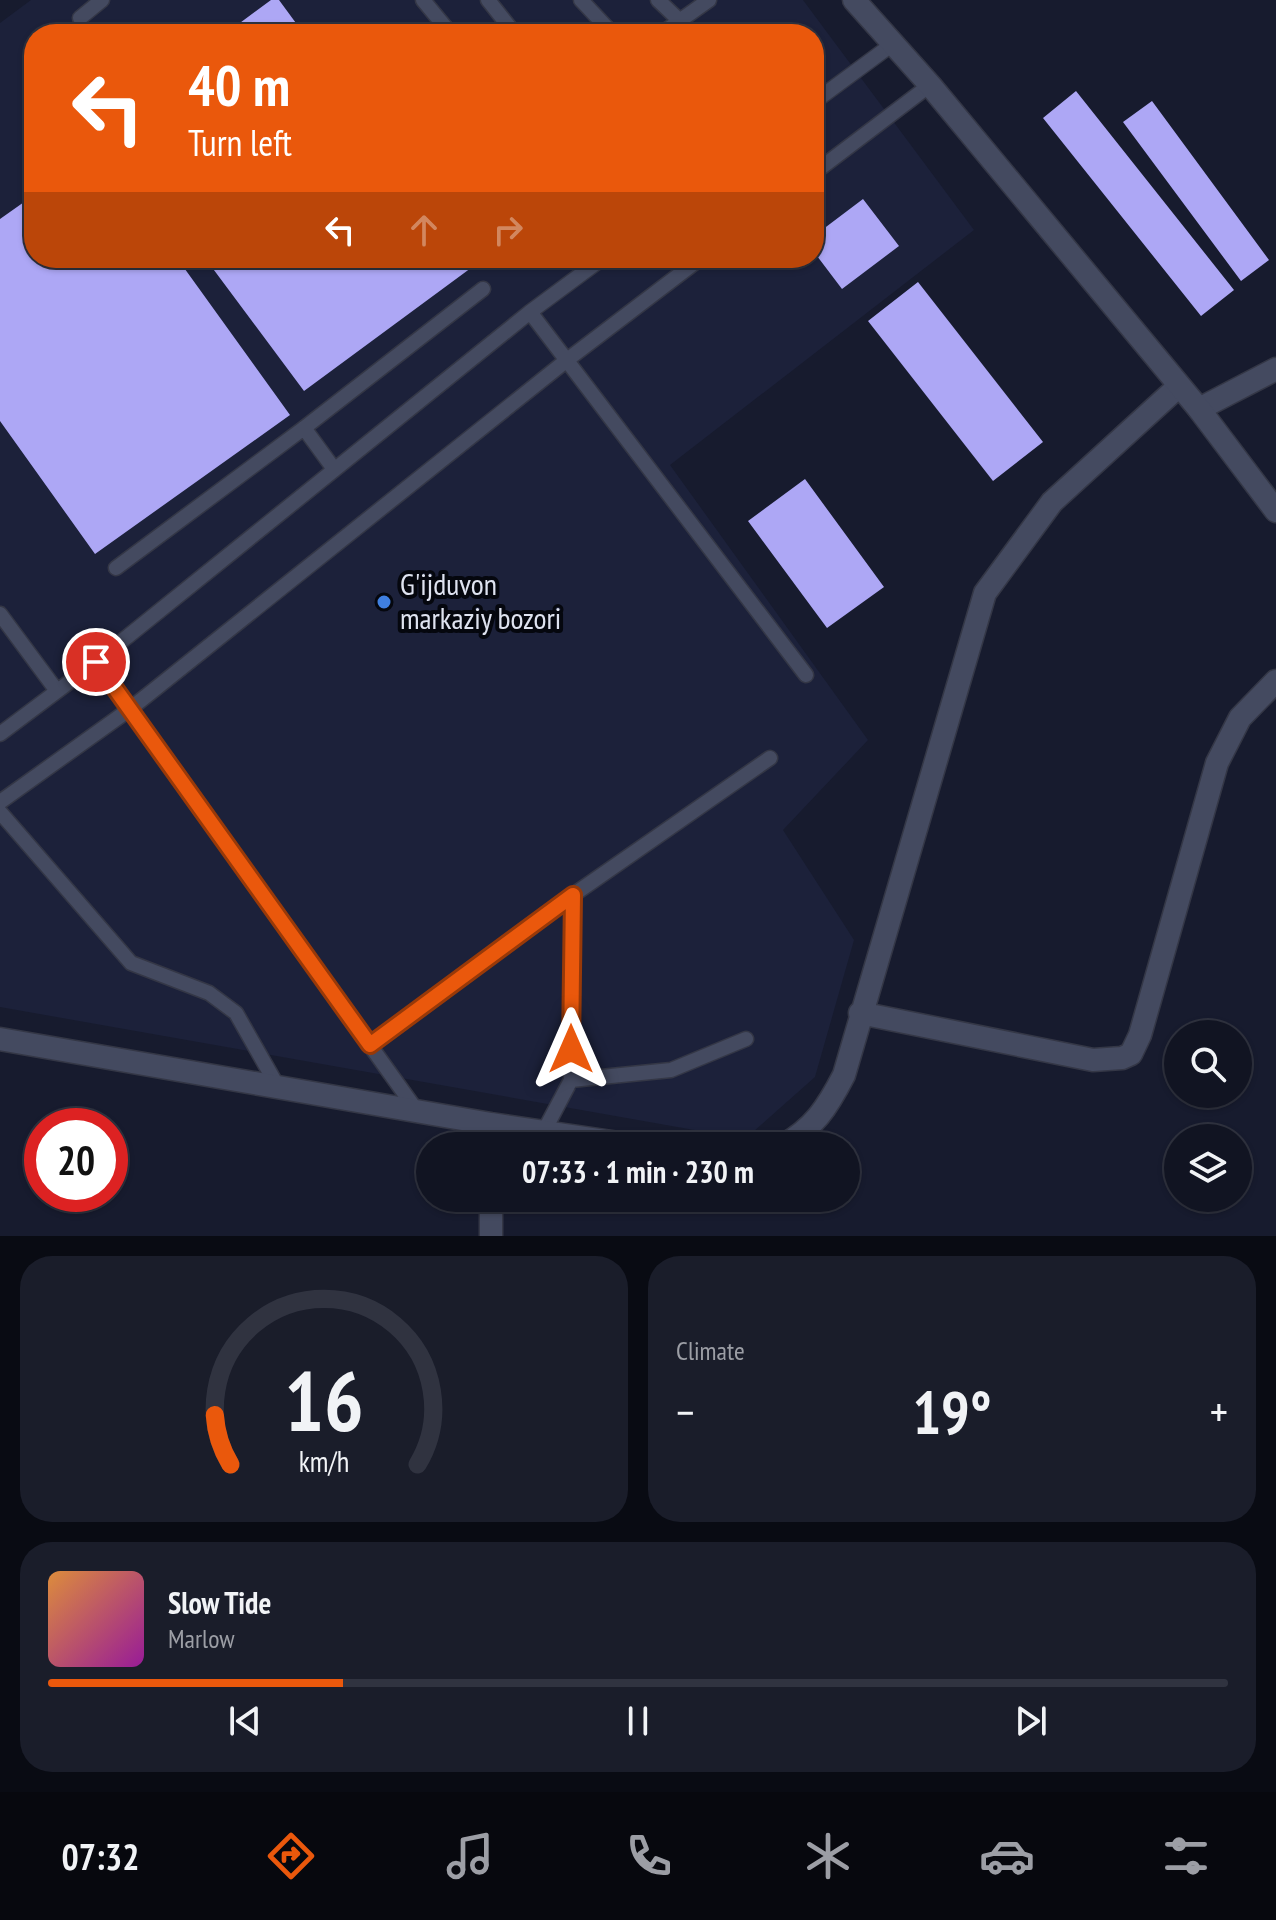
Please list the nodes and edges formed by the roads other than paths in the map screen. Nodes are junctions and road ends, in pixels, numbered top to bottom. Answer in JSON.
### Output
{"nodes":[{"id":1,"x":102,"y":0,"type":"edge"},
{"id":2,"x":423,"y":0,"type":"edge"},
{"id":3,"x":488,"y":0,"type":"edge"},
{"id":4,"x":581,"y":0,"type":"edge"},
{"id":5,"x":658,"y":0,"type":"edge"},
{"id":6,"x":709,"y":0,"type":"edge"},
{"id":7,"x":854,"y":0,"type":"edge"},
{"id":8,"x":80,"y":18,"type":"dead end"},
{"id":9,"x":680,"y":21,"type":"junction"},
{"id":10,"x":443,"y":24,"type":"edge"},
{"id":11,"x":507,"y":24,"type":"edge"},
{"id":12,"x":604,"y":24,"type":"edge"},
{"id":13,"x":676,"y":24,"type":"edge"},
{"id":14,"x":894,"y":43,"type":"junction"},
{"id":15,"x":930,"y":85,"type":"junction"},
{"id":16,"x":824,"y":95,"type":"edge"},
{"id":17,"x":824,"y":165,"type":"edge"},
{"id":18,"x":589,"y":268,"type":"edge"},
{"id":19,"x":688,"y":268,"type":"edge"},
{"id":20,"x":483,"y":289,"type":"dead end"},
{"id":21,"x":530,"y":312,"type":"junction"},
{"id":22,"x":567,"y":360,"type":"junction"},
{"id":23,"x":1276,"y":369,"type":"edge"},
{"id":24,"x":1179,"y":386,"type":"junction"},
{"id":25,"x":1199,"y":409,"type":"junction"},
{"id":26,"x":304,"y":428,"type":"junction"},
{"id":27,"x":334,"y":469,"type":"junction"},
{"id":28,"x":1276,"y":511,"type":"edge"},
{"id":29,"x":116,"y":568,"type":"dead end"},
{"id":30,"x":0,"y":614,"type":"edge"},
{"id":31,"x":96,"y":662,"type":"junction"},
{"id":32,"x":806,"y":675,"type":"dead end"},
{"id":33,"x":1276,"y":681,"type":"edge"},
{"id":34,"x":57,"y":691,"type":"junction"},
{"id":35,"x":130,"y":709,"type":"junction"},
{"id":36,"x":0,"y":734,"type":"edge"},
{"id":37,"x":770,"y":758,"type":"dead end"},
{"id":38,"x":0,"y":802,"type":"edge"},
{"id":39,"x":0,"y":812,"type":"edge"},
{"id":40,"x":573,"y":895,"type":"junction"},
{"id":41,"x":860,"y":1013,"type":"junction"},
{"id":42,"x":0,"y":1039,"type":"edge"},
{"id":43,"x":746,"y":1039,"type":"dead end"},
{"id":44,"x":370,"y":1045,"type":"junction"},
{"id":45,"x":571,"y":1080,"type":"junction"},
{"id":46,"x":278,"y":1087,"type":"junction"},
{"id":47,"x":417,"y":1111,"type":"junction"},
{"id":48,"x":482,"y":1132,"type":"edge"},
{"id":49,"x":544,"y":1132,"type":"edge"},
{"id":50,"x":804,"y":1132,"type":"edge"},
{"id":51,"x":491,"y":1212,"type":"edge"},
{"id":52,"x":491,"y":1236,"type":"edge"}],
"edges":[{"from":1,"to":8,"type":"lane"},
{"from":2,"to":10,"type":"lane"},
{"from":3,"to":11,"type":"lane"},
{"from":4,"to":12,"type":"lane"},
{"from":5,"to":9,"type":"lane"},
{"from":6,"to":9,"type":"lane"},
{"from":7,"to":14,"type":"street"},
{"from":9,"to":13,"type":"lane"},
{"from":14,"to":15,"type":"street"},
{"from":14,"to":16,"type":"lane"},
{"from":15,"to":17,"type":"lane"},
{"from":15,"to":24,"type":"street"},
{"from":18,"to":21,"type":"lane"},
{"from":19,"to":22,"type":"lane"},
{"from":20,"to":26,"type":"lane"},
{"from":21,"to":22,"type":"lane"},
{"from":21,"to":27,"type":"lane"},
{"from":22,"to":32,"type":"lane"},
{"from":22,"to":35,"type":"lane"},
{"from":23,"to":25,"type":"street"},
{"from":24,"to":25,"type":"street"},
{"from":24,"to":41,"type":"street"},
{"from":25,"to":28,"type":"street"},
{"from":26,"to":27,"type":"lane"},
{"from":26,"to":29,"type":"lane"},
{"from":27,"to":31,"type":"lane"},
{"from":30,"to":34,"type":"lane"},
{"from":31,"to":34,"type":"lane"},
{"from":31,"to":35,"type":"lane"},
{"from":33,"to":41,"type":"street"},
{"from":34,"to":36,"type":"lane"},
{"from":35,"to":38,"type":"lane"},
{"from":35,"to":44,"type":"lane"},
{"from":37,"to":40,"type":"lane"},
{"from":39,"to":46,"type":"lane"},
{"from":40,"to":44,"type":"lane"},
{"from":40,"to":45,"type":"lane"},
{"from":41,"to":50,"type":"street"},
{"from":42,"to":46,"type":"street"},
{"from":43,"to":45,"type":"lane"},
{"from":44,"to":47,"type":"lane"},
{"from":45,"to":49,"type":"lane"},
{"from":46,"to":47,"type":"street"},
{"from":47,"to":48,"type":"street"},
{"from":51,"to":52,"type":"street"}]}
